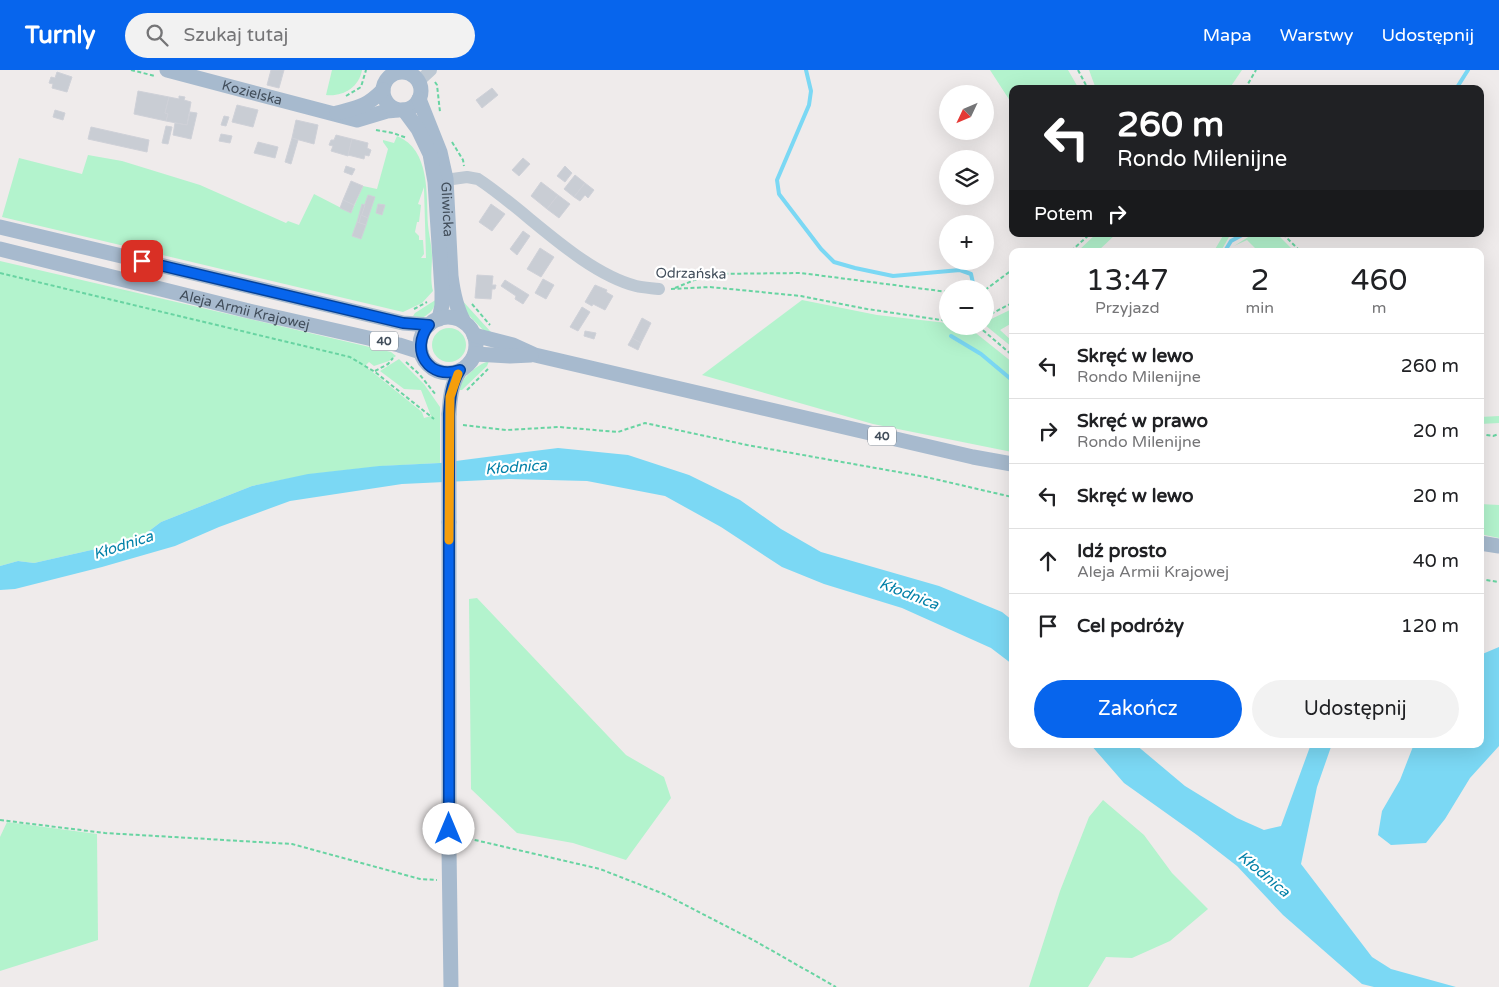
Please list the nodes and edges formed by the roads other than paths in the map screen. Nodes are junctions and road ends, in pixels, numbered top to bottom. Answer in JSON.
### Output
{"nodes":[{"id":1,"x":401,"y":71,"type":"edge"},
{"id":2,"x":163,"y":74,"type":"edge"},
{"id":3,"x":426,"y":75,"type":"edge"},
{"id":4,"x":382,"y":81,"type":"edge"},
{"id":5,"x":419,"y":99,"type":"junction"},
{"id":6,"x":401,"y":110,"type":"junction"},
{"id":7,"x":335,"y":114,"type":"junction"},
{"id":8,"x":441,"y":180,"type":"junction"},
{"id":9,"x":0,"y":227,"type":"edge"},
{"id":10,"x":0,"y":249,"type":"edge"},
{"id":11,"x":659,"y":289,"type":"road end"},
{"id":12,"x":434,"y":322,"type":"junction"},
{"id":13,"x":464,"y":322,"type":"junction"},
{"id":14,"x":474,"y":335,"type":"junction"},
{"id":15,"x":421,"y":352,"type":"junction"},
{"id":16,"x":475,"y":354,"type":"junction"},
{"id":17,"x":536,"y":355,"type":"junction"},
{"id":18,"x":433,"y":368,"type":"junction"},
{"id":19,"x":460,"y":370,"type":"junction"},
{"id":20,"x":444,"y":397,"type":"junction"},
{"id":21,"x":1009,"y":463,"type":"edge"},
{"id":22,"x":1484,"y":544,"type":"edge"},
{"id":23,"x":1499,"y":546,"type":"edge"},
{"id":24,"x":451,"y":987,"type":"edge"}],
"edges":[{"from":1,"to":3,"type":"main road"},
{"from":1,"to":4,"type":"main road"},
{"from":2,"to":7,"type":"main road","name":"Kozielska"},
{"from":3,"to":5,"type":"main road","name":"Gliwicka"},
{"from":4,"to":6,"type":"main road","name":"Gliwicka"},
{"from":4,"to":7,"type":"main road"},
{"from":5,"to":6,"type":"main road"},
{"from":5,"to":8,"type":"main road","name":"Gliwicka"},
{"from":6,"to":7,"type":"main road","name":"Kozielska"},
{"from":6,"to":8,"type":"main road","name":"Gliwicka"},
{"from":8,"to":11,"type":"street","name":"Odrzańska"},
{"from":8,"to":12,"type":"main road","name":"Gliwicka"},
{"from":8,"to":13,"type":"main road","name":"Gliwicka"},
{"from":9,"to":12,"type":"main road","name":"Aleja Armii Krajowej","number":"40"},
{"from":10,"to":15,"type":"main road","name":"Aleja Armii Krajowej","number":"40"},
{"from":12,"to":13,"type":"main road","number":"40"},
{"from":12,"to":15,"type":"main road"},
{"from":13,"to":14,"type":"main road"},
{"from":14,"to":16,"type":"main road"},
{"from":14,"to":17,"type":"main road","number":"40"},
{"from":15,"to":18,"type":"main road"},
{"from":16,"to":17,"type":"main road","number":"40"},
{"from":16,"to":19,"type":"main road"},
{"from":17,"to":21,"type":"main road","number":"40"},
{"from":18,"to":19,"type":"main road"},
{"from":18,"to":20,"type":"main road"},
{"from":19,"to":20,"type":"main road"},
{"from":20,"to":24,"type":"main road","bridge":true},
{"from":22,"to":23,"type":"main road"}]}
